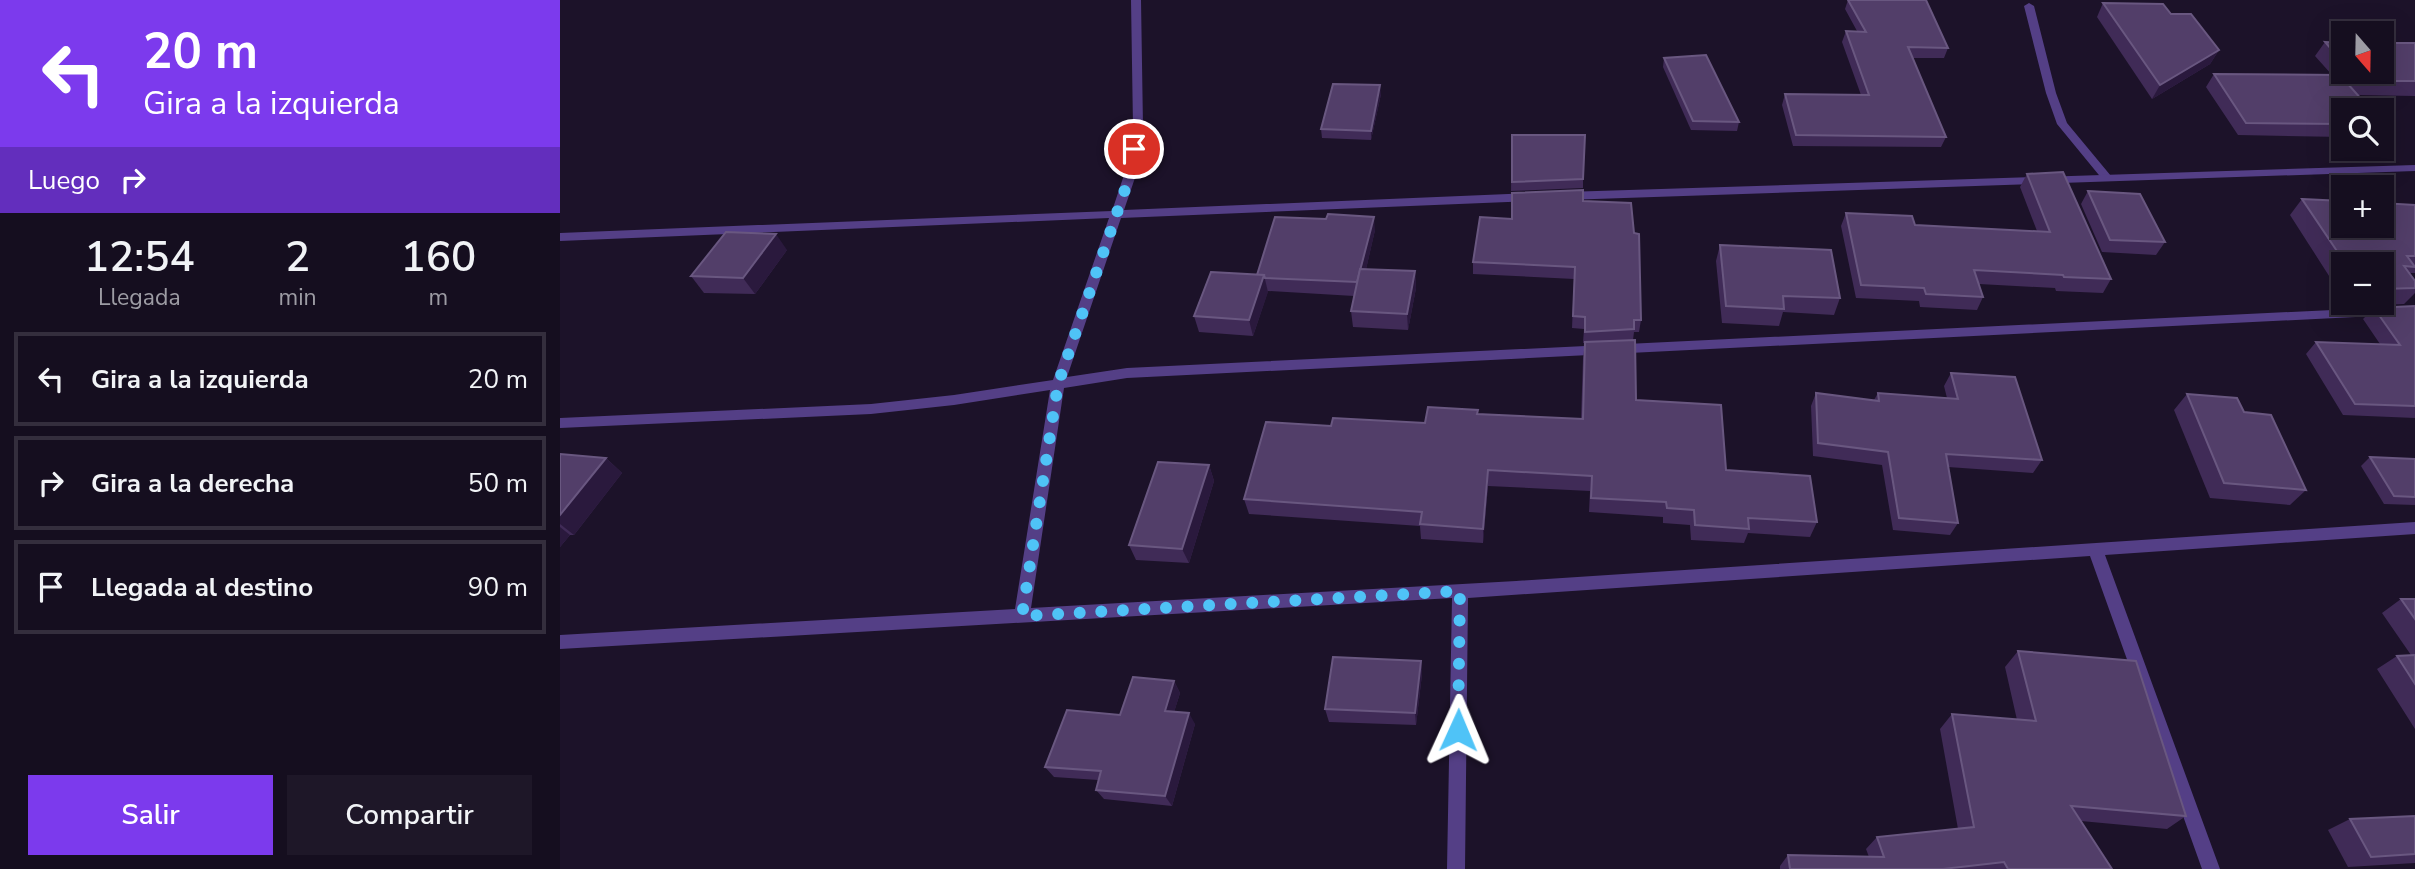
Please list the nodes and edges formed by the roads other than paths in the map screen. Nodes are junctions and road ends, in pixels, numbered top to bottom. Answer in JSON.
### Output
{"nodes":[{"id":1,"x":1136,"y":0,"type":"edge"},
{"id":2,"x":2029,"y":6,"type":"dead end"},
{"id":3,"x":2415,"y":168,"type":"edge"},
{"id":4,"x":2107,"y":178,"type":"junction"},
{"id":5,"x":1115,"y":213,"type":"junction"},
{"id":6,"x":560,"y":237,"type":"edge"},
{"id":7,"x":2415,"y":310,"type":"edge"},
{"id":8,"x":1058,"y":384,"type":"junction"},
{"id":9,"x":560,"y":423,"type":"edge"},
{"id":10,"x":2415,"y":528,"type":"edge"},
{"id":11,"x":2095,"y":549,"type":"junction"},
{"id":12,"x":1460,"y":591,"type":"junction"},
{"id":13,"x":1022,"y":616,"type":"junction"},
{"id":14,"x":560,"y":642,"type":"edge"},
{"id":15,"x":1456,"y":869,"type":"edge"},
{"id":16,"x":2211,"y":869,"type":"edge"}],
"edges":[{"from":1,"to":5,"type":"street"},
{"from":2,"to":4,"type":"street"},
{"from":3,"to":4,"type":"street"},
{"from":4,"to":5,"type":"street"},
{"from":5,"to":6,"type":"street"},
{"from":5,"to":8,"type":"street"},
{"from":7,"to":8,"type":"street"},
{"from":8,"to":9,"type":"street"},
{"from":8,"to":13,"type":"street"},
{"from":10,"to":11,"type":"street"},
{"from":11,"to":12,"type":"street"},
{"from":11,"to":16,"type":"street"},
{"from":12,"to":13,"type":"street"},
{"from":12,"to":15,"type":"street"},
{"from":13,"to":14,"type":"street"}]}
